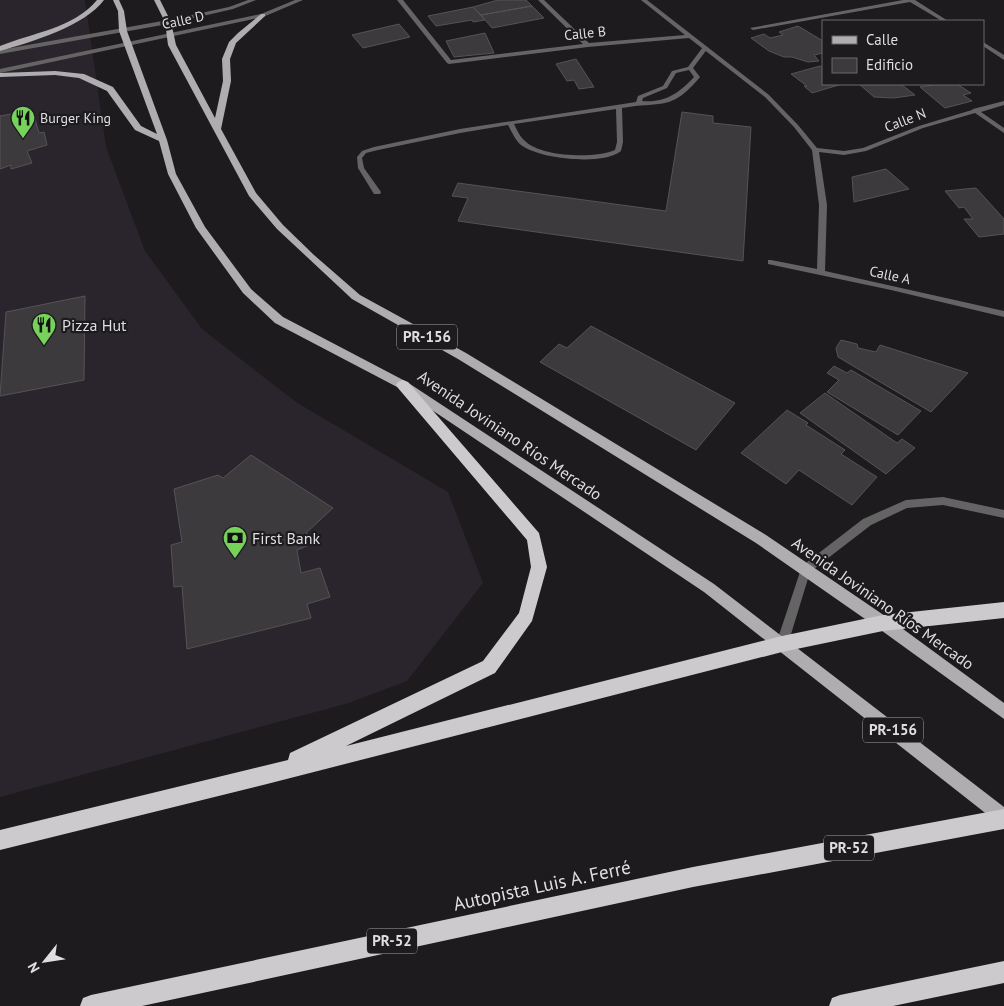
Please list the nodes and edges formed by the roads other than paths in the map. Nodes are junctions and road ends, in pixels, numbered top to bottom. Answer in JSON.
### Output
{"nodes":[{"id":1,"x":101,"y":0,"type":"edge"},
{"id":2,"x":116,"y":0,"type":"edge"},
{"id":3,"x":157,"y":0,"type":"edge"},
{"id":4,"x":252,"y":0,"type":"edge"},
{"id":5,"x":300,"y":0,"type":"edge"},
{"id":6,"x":400,"y":0,"type":"edge"},
{"id":7,"x":542,"y":0,"type":"edge"},
{"id":8,"x":644,"y":0,"type":"edge"},
{"id":9,"x":911,"y":0,"type":"edge"},
{"id":10,"x":263,"y":15,"type":"junction"},
{"id":11,"x":943,"y":20,"type":"edge"},
{"id":12,"x":168,"y":22,"type":"junction"},
{"id":13,"x":753,"y":28,"type":"dead end"},
{"id":14,"x":123,"y":31,"type":"junction"},
{"id":15,"x":169,"y":36,"type":"junction"},
{"id":16,"x":689,"y":36,"type":"junction"},
{"id":17,"x":127,"y":44,"type":"junction"},
{"id":18,"x":588,"y":45,"type":"junction"},
{"id":19,"x":984,"y":45,"type":"edge"},
{"id":20,"x":705,"y":48,"type":"junction"},
{"id":21,"x":0,"y":51,"type":"edge"},
{"id":22,"x":1004,"y":58,"type":"edge"},
{"id":23,"x":690,"y":68,"type":"junction"},
{"id":24,"x":0,"y":73,"type":"edge"},
{"id":25,"x":639,"y":103,"type":"junction"},
{"id":26,"x":1004,"y":103,"type":"edge"},
{"id":27,"x":619,"y":106,"type":"junction"},
{"id":28,"x":975,"y":110,"type":"junction"},
{"id":29,"x":510,"y":123,"type":"junction"},
{"id":30,"x":217,"y":129,"type":"junction"},
{"id":31,"x":1004,"y":131,"type":"edge"},
{"id":32,"x":164,"y":140,"type":"junction"},
{"id":33,"x":815,"y":150,"type":"junction"},
{"id":34,"x":377,"y":192,"type":"dead end"},
{"id":35,"x":771,"y":262,"type":"dead end"},
{"id":36,"x":821,"y":273,"type":"junction"},
{"id":37,"x":1004,"y":314,"type":"edge"},
{"id":38,"x":403,"y":385,"type":"junction"},
{"id":39,"x":1004,"y":514,"type":"edge"},
{"id":40,"x":806,"y":569,"type":"junction"},
{"id":41,"x":1004,"y":610,"type":"edge"},
{"id":42,"x":884,"y":623,"type":"junction"},
{"id":43,"x":782,"y":644,"type":"junction"},
{"id":44,"x":1004,"y":712,"type":"edge"},
{"id":45,"x":267,"y":775,"type":"junction"},
{"id":46,"x":1004,"y":818,"type":"edge"},
{"id":47,"x":0,"y":840,"type":"edge"},
{"id":48,"x":1004,"y":972,"type":"edge"},
{"id":49,"x":91,"y":1006,"type":"edge"},
{"id":50,"x":840,"y":1006,"type":"edge"}],
"edges":[{"from":1,"to":21,"type":"main road"},
{"from":2,"to":14,"type":"main road","name":"Avenida Joviniano Ríos Mercado","number":"PR-156"},
{"from":3,"to":12,"type":"main road","name":"Avenida Joviniano Ríos Mercado","number":"PR-156"},
{"from":4,"to":12,"type":"street","name":"Calle D"},
{"from":5,"to":10,"type":"street","name":"Calle D"},
{"from":6,"to":18,"type":"street","name":"Calle B"},
{"from":7,"to":18,"type":"street"},
{"from":8,"to":16,"type":"street"},
{"from":9,"to":11,"type":"street"},
{"from":9,"to":13,"type":"street"},
{"from":10,"to":15,"type":"street","name":"Calle D"},
{"from":10,"to":30,"type":"main road"},
{"from":12,"to":14,"type":"street","name":"Calle D"},
{"from":12,"to":15,"type":"main road","name":"Avenida Joviniano Ríos Mercado","number":"PR-156"},
{"from":14,"to":17,"type":"main road","name":"Avenida Joviniano Ríos Mercado","number":"PR-156"},
{"from":14,"to":21,"type":"street","name":"Calle D"},
{"from":15,"to":17,"type":"street","name":"Calle D"},
{"from":15,"to":30,"type":"main road","name":"Avenida Joviniano Ríos Mercado","number":"PR-156"},
{"from":16,"to":18,"type":"street","name":"Calle B"},
{"from":16,"to":20,"type":"street"},
{"from":17,"to":24,"type":"street","name":"Calle D"},
{"from":17,"to":32,"type":"main road","name":"Avenida Joviniano Ríos Mercado","number":"PR-156"},
{"from":19,"to":22,"type":"street"},
{"from":20,"to":23,"type":"street"},
{"from":20,"to":33,"type":"street"},
{"from":23,"to":25,"type":"street"},
{"from":23,"to":25,"type":"street"},
{"from":24,"to":32,"type":"main road"},
{"from":25,"to":27,"type":"street"},
{"from":26,"to":28,"type":"street","name":"Calle N"},
{"from":27,"to":29,"type":"street"},
{"from":27,"to":29,"type":"street"},
{"from":28,"to":31,"type":"street"},
{"from":28,"to":33,"type":"street","name":"Calle N"},
{"from":29,"to":34,"type":"street"},
{"from":30,"to":40,"type":"main road","name":"Avenida Joviniano Ríos Mercado","number":"PR-156"},
{"from":32,"to":38,"type":"main road","name":"Avenida Joviniano Ríos Mercado","number":"PR-156"},
{"from":33,"to":36,"type":"street"},
{"from":35,"to":36,"type":"street","name":"Calle A"},
{"from":36,"to":37,"type":"street","name":"Calle A"},
{"from":38,"to":43,"type":"main road","name":"Avenida Joviniano Ríos Mercado","number":"PR-156"},
{"from":38,"to":45,"type":"highway"},
{"from":39,"to":40,"type":"street"},
{"from":40,"to":42,"type":"main road","name":"Avenida Joviniano Ríos Mercado","number":"PR-156"},
{"from":40,"to":43,"type":"street"},
{"from":41,"to":42,"type":"highway"},
{"from":42,"to":43,"type":"highway"},
{"from":42,"to":44,"type":"main road","name":"Avenida Joviniano Ríos Mercado","number":"PR-156"},
{"from":43,"to":45,"type":"highway"},
{"from":43,"to":46,"type":"main road","name":"Avenida Joviniano Ríos Mercado","number":"PR-156"},
{"from":45,"to":47,"type":"highway"},
{"from":46,"to":49,"type":"highway","name":"Autopista Luis A. Ferré","number":"PR-52"},
{"from":48,"to":50,"type":"highway"}]}
